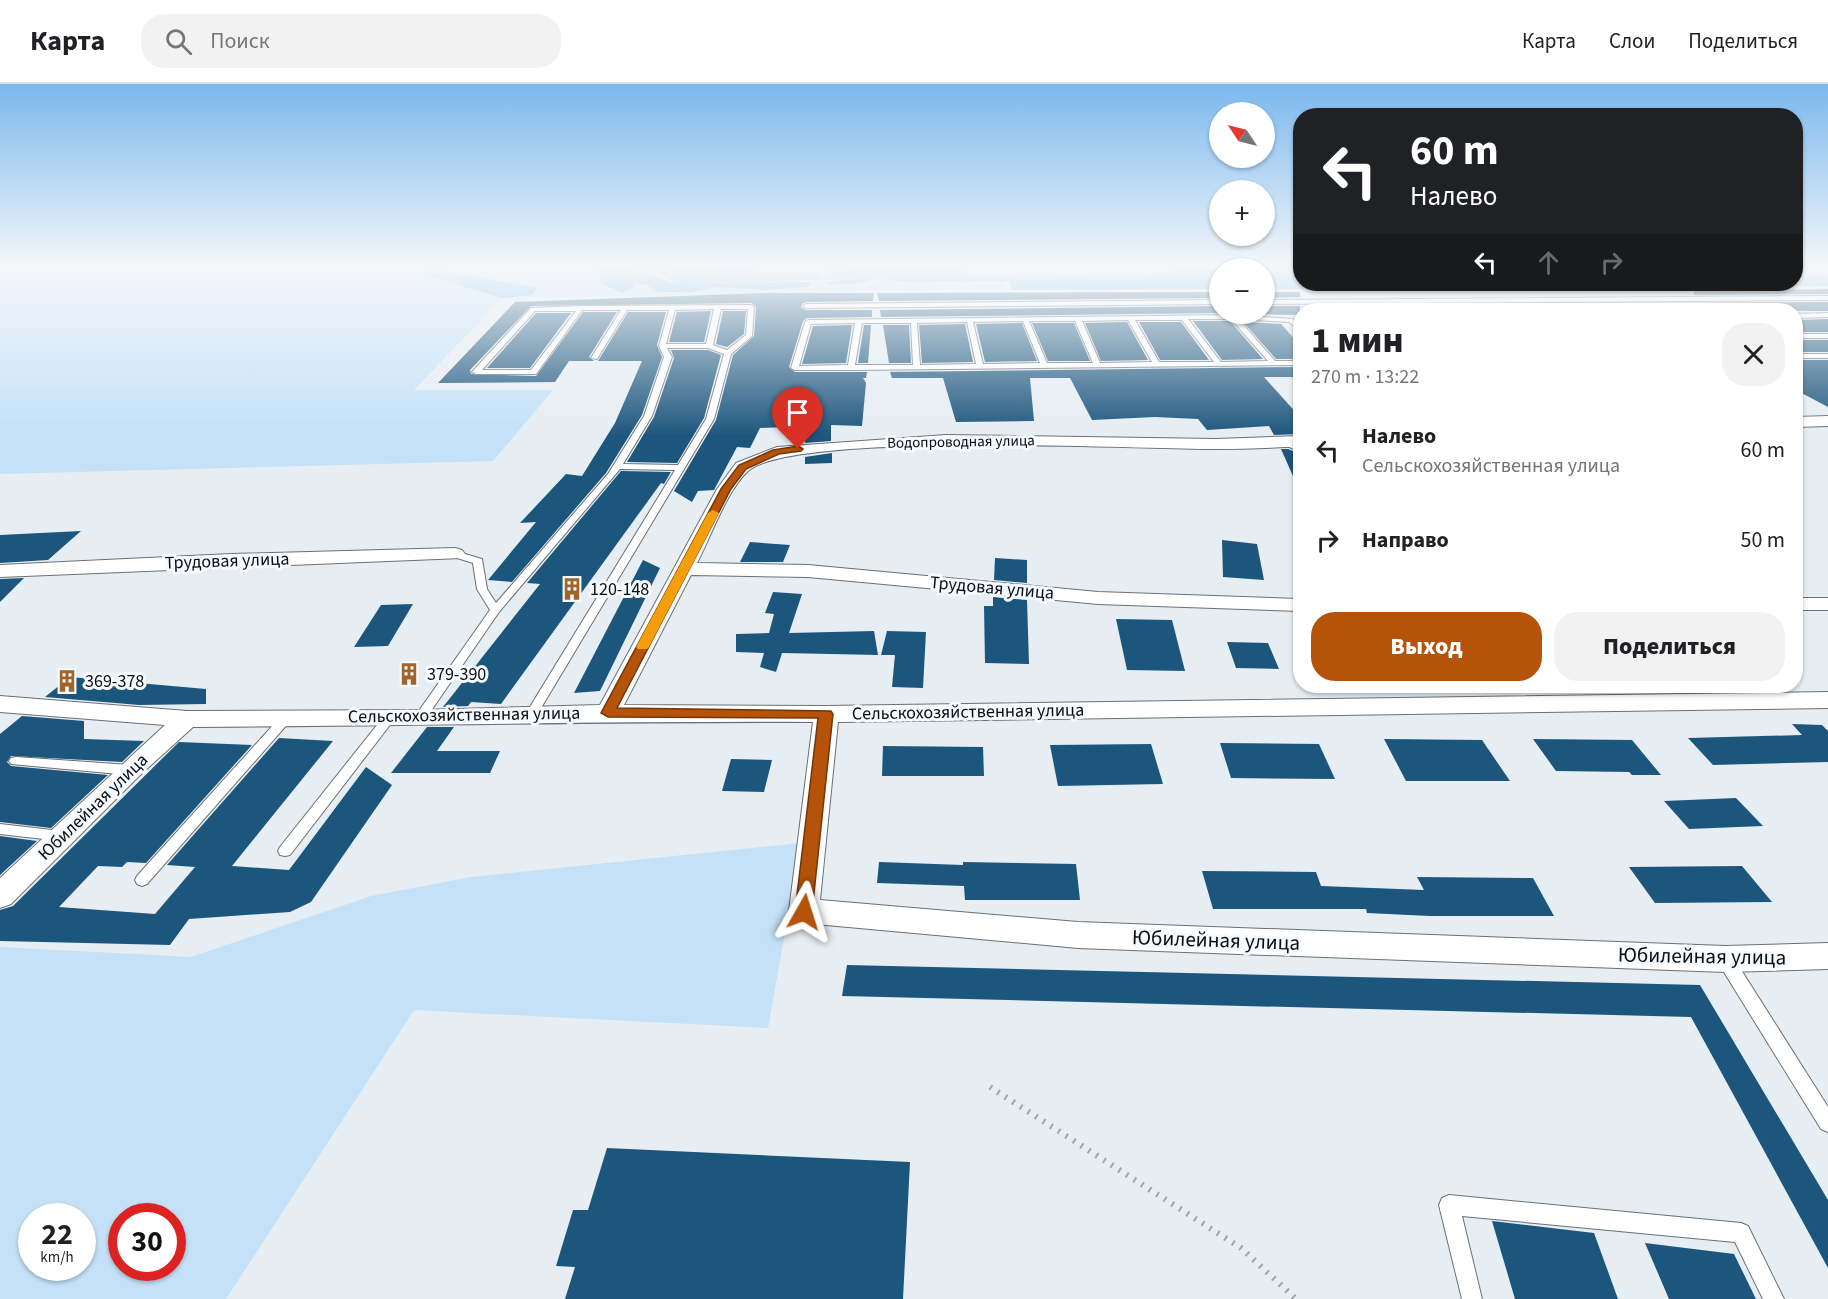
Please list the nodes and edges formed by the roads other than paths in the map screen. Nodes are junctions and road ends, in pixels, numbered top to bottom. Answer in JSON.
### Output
{"nodes":[{"id":1,"x":859,"y":322,"type":"edge"},
{"id":2,"x":914,"y":322,"type":"edge"},
{"id":3,"x":521,"y":323,"type":"edge"},
{"id":4,"x":570,"y":323,"type":"edge"},
{"id":5,"x":617,"y":323,"type":"edge"},
{"id":6,"x":668,"y":323,"type":"edge"},
{"id":7,"x":714,"y":323,"type":"edge"},
{"id":8,"x":750,"y":323,"type":"edge"},
{"id":9,"x":808,"y":323,"type":"edge"},
{"id":10,"x":970,"y":323,"type":"edge"},
{"id":11,"x":1027,"y":323,"type":"edge"},
{"id":12,"x":1079,"y":323,"type":"edge"},
{"id":13,"x":1133,"y":323,"type":"edge"},
{"id":14,"x":1187,"y":323,"type":"edge"},
{"id":15,"x":1239,"y":324,"type":"edge"},
{"id":16,"x":1803,"y":336,"type":"edge"},
{"id":17,"x":1828,"y":336,"type":"edge"},
{"id":18,"x":662,"y":346,"type":"junction"},
{"id":19,"x":709,"y":346,"type":"junction"},
{"id":20,"x":728,"y":353,"type":"junction"},
{"id":21,"x":1803,"y":356,"type":"edge"},
{"id":22,"x":1828,"y":356,"type":"edge"},
{"id":23,"x":595,"y":358,"type":"dead end"},
{"id":24,"x":1273,"y":363,"type":"junction"},
{"id":25,"x":1293,"y":363,"type":"edge"},
{"id":26,"x":1156,"y":364,"type":"junction"},
{"id":27,"x":1044,"y":365,"type":"junction"},
{"id":28,"x":1097,"y":365,"type":"junction"},
{"id":29,"x":1220,"y":365,"type":"junction"},
{"id":30,"x":980,"y":366,"type":"junction"},
{"id":31,"x":917,"y":367,"type":"junction"},
{"id":32,"x":851,"y":368,"type":"junction"},
{"id":33,"x":1828,"y":421,"type":"edge"},
{"id":34,"x":1803,"y":422,"type":"edge"},
{"id":35,"x":1293,"y":444,"type":"edge"},
{"id":36,"x":618,"y":466,"type":"junction"},
{"id":37,"x":682,"y":468,"type":"junction"},
{"id":38,"x":455,"y":554,"type":"joint"},
{"id":39,"x":684,"y":568,"type":"junction"},
{"id":40,"x":0,"y":571,"type":"edge"},
{"id":41,"x":1293,"y":604,"type":"edge"},
{"id":42,"x":1803,"y":604,"type":"edge"},
{"id":43,"x":1828,"y":604,"type":"edge"},
{"id":44,"x":495,"y":610,"type":"junction"},
{"id":45,"x":1828,"y":700,"type":"edge"},
{"id":46,"x":0,"y":704,"type":"edge"},
{"id":47,"x":608,"y":713,"type":"junction"},
{"id":48,"x":826,"y":714,"type":"junction"},
{"id":49,"x":531,"y":715,"type":"junction"},
{"id":50,"x":287,"y":717,"type":"junction"},
{"id":51,"x":389,"y":718,"type":"junction"},
{"id":52,"x":420,"y":718,"type":"junction"},
{"id":53,"x":187,"y":719,"type":"junction"},
{"id":54,"x":16,"y":761,"type":"dead end"},
{"id":55,"x":130,"y":770,"type":"junction"},
{"id":56,"x":0,"y":829,"type":"edge"},
{"id":57,"x":62,"y":837,"type":"junction"},
{"id":58,"x":285,"y":851,"type":"dead end"},
{"id":59,"x":142,"y":880,"type":"dead end"},
{"id":60,"x":0,"y":896,"type":"edge"},
{"id":61,"x":1828,"y":956,"type":"edge"},
{"id":62,"x":1725,"y":959,"type":"junction"},
{"id":63,"x":1828,"y":1123,"type":"edge"},
{"id":64,"x":1472,"y":1299,"type":"edge"},
{"id":65,"x":1774,"y":1299,"type":"edge"}],
"edges":[{"from":1,"to":32,"type":"lane"},
{"from":2,"to":31,"type":"lane"},
{"from":3,"to":4,"type":"lane"},
{"from":5,"to":23,"type":"lane"},
{"from":6,"to":18,"type":"lane"},
{"from":7,"to":19,"type":"lane"},
{"from":8,"to":20,"type":"lane"},
{"from":9,"to":32,"type":"lane"},
{"from":10,"to":30,"type":"lane"},
{"from":11,"to":27,"type":"lane"},
{"from":12,"to":28,"type":"lane"},
{"from":13,"to":26,"type":"lane"},
{"from":14,"to":29,"type":"lane"},
{"from":15,"to":24,"type":"lane"},
{"from":16,"to":17,"type":"lane"},
{"from":18,"to":19,"type":"lane"},
{"from":18,"to":36,"type":"lane"},
{"from":19,"to":20,"type":"lane"},
{"from":20,"to":37,"type":"lane"},
{"from":21,"to":22,"type":"lane"},
{"from":24,"to":25,"type":"lane"},
{"from":24,"to":29,"type":"lane"},
{"from":26,"to":28,"type":"lane"},
{"from":26,"to":29,"type":"lane"},
{"from":27,"to":28,"type":"lane"},
{"from":27,"to":30,"type":"lane"},
{"from":30,"to":31,"type":"lane"},
{"from":31,"to":32,"type":"lane"},
{"from":33,"to":34,"type":"street"},
{"from":35,"to":39,"type":"street","name":"Водопроводная улица"},
{"from":36,"to":37,"type":"lane"},
{"from":36,"to":44,"type":"lane"},
{"from":37,"to":49,"type":"lane"},
{"from":38,"to":40,"type":"street","name":"Трудовая улица"},
{"from":38,"to":44,"type":"lane"},
{"from":39,"to":41,"type":"street","name":"Трудовая улица"},
{"from":39,"to":47,"type":"street","name":"Водопроводная улица"},
{"from":42,"to":43,"type":"street"},
{"from":44,"to":52,"type":"lane"},
{"from":45,"to":48,"type":"street","name":"Сельскохозяйственная улица"},
{"from":46,"to":53,"type":"street","name":"Сельскохозяйственная улица"},
{"from":47,"to":48,"type":"street","name":"Сельскохозяйственная улица"},
{"from":47,"to":49,"type":"street","name":"Сельскохозяйственная улица"},
{"from":48,"to":62,"type":"street","name":"Юбилейная улица"},
{"from":49,"to":52,"type":"street","name":"Сельскохозяйственная улица"},
{"from":50,"to":51,"type":"street","name":"Сельскохозяйственная улица"},
{"from":50,"to":53,"type":"street","name":"Сельскохозяйственная улица"},
{"from":50,"to":59,"type":"lane"},
{"from":51,"to":52,"type":"street","name":"Сельскохозяйственная улица"},
{"from":51,"to":58,"type":"lane"},
{"from":53,"to":55,"type":"street","name":"Юбилейная улица"},
{"from":54,"to":55,"type":"lane"},
{"from":55,"to":57,"type":"street","name":"Юбилейная улица"},
{"from":56,"to":57,"type":"lane"},
{"from":57,"to":60,"type":"street","name":"Юбилейная улица"},
{"from":61,"to":62,"type":"street","name":"Юбилейная улица"},
{"from":62,"to":63,"type":"lane"},
{"from":64,"to":65,"type":"lane"}]}
